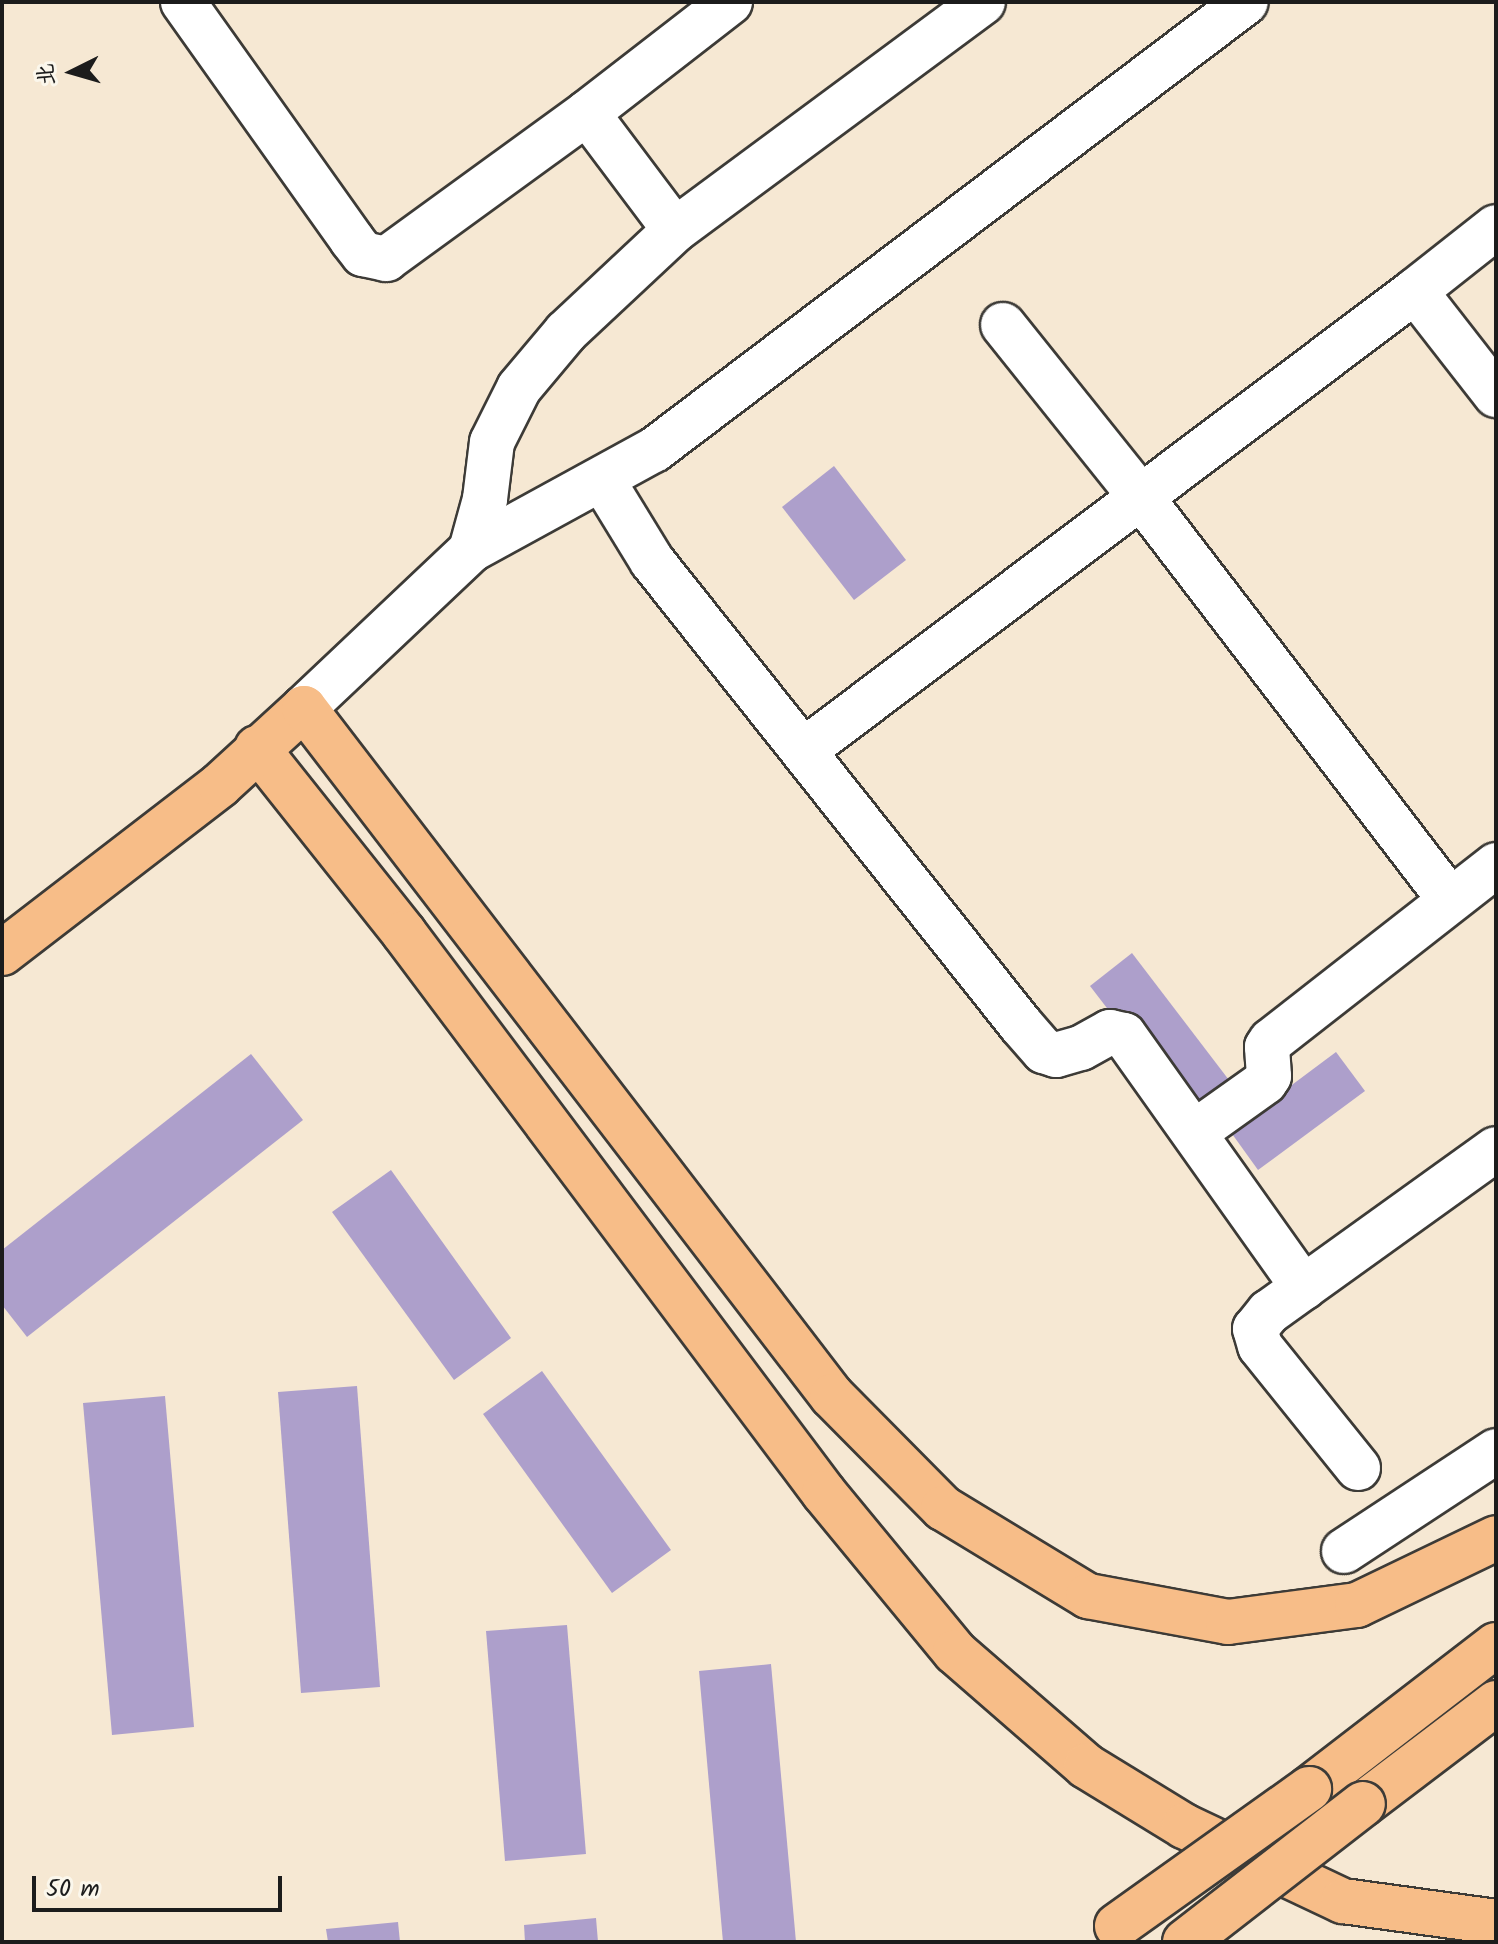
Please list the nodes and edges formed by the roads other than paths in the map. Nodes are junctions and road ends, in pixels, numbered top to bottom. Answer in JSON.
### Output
{"nodes":[{"id":1,"x":183,"y":2,"type":"edge"},
{"id":2,"x":730,"y":2,"type":"edge"},
{"id":3,"x":983,"y":2,"type":"edge"},
{"id":4,"x":1246,"y":2,"type":"edge"},
{"id":5,"x":587,"y":113,"type":"junction"},
{"id":6,"x":1496,"y":227,"type":"edge"},
{"id":7,"x":675,"y":230,"type":"junction"},
{"id":8,"x":1415,"y":291,"type":"junction"},
{"id":9,"x":1003,"y":325,"type":"dead end"},
{"id":10,"x":1496,"y":395,"type":"edge"},
{"id":11,"x":603,"y":481,"type":"junction"},
{"id":12,"x":1141,"y":497,"type":"junction"},
{"id":13,"x":471,"y":550,"type":"junction"},
{"id":14,"x":304,"y":708,"type":"junction"},
{"id":15,"x":257,"y":748,"type":"junction"},
{"id":16,"x":803,"y":751,"type":"junction"},
{"id":17,"x":1496,"y":865,"type":"edge"},
{"id":18,"x":1450,"y":900,"type":"junction"},
{"id":19,"x":2,"y":920,"type":"edge"},
{"id":20,"x":2,"y":953,"type":"edge"},
{"id":21,"x":1195,"y":1132,"type":"junction"},
{"id":22,"x":1496,"y":1149,"type":"edge"},
{"id":23,"x":1304,"y":1288,"type":"junction"},
{"id":24,"x":1496,"y":1451,"type":"edge"},
{"id":25,"x":1358,"y":1468,"type":"dead end"},
{"id":26,"x":1496,"y":1538,"type":"edge"},
{"id":27,"x":1344,"y":1551,"type":"dead end"},
{"id":28,"x":1496,"y":1645,"type":"edge"},
{"id":29,"x":1496,"y":1703,"type":"edge"},
{"id":30,"x":1496,"y":1922,"type":"edge"},
{"id":31,"x":1107,"y":1934,"type":"edge"},
{"id":32,"x":1185,"y":1942,"type":"edge"}],
"edges":[{"from":1,"to":5,"type":"street"},
{"from":2,"to":5,"type":"street"},
{"from":3,"to":7,"type":"street"},
{"from":4,"to":11,"type":"street"},
{"from":5,"to":7,"type":"street"},
{"from":6,"to":8,"type":"street"},
{"from":7,"to":13,"type":"street"},
{"from":8,"to":10,"type":"street"},
{"from":8,"to":12,"type":"street"},
{"from":9,"to":12,"type":"street"},
{"from":11,"to":13,"type":"street"},
{"from":11,"to":16,"type":"street"},
{"from":12,"to":16,"type":"street"},
{"from":12,"to":18,"type":"street"},
{"from":13,"to":14,"type":"street"},
{"from":14,"to":15,"type":"main road"},
{"from":14,"to":26,"type":"main road"},
{"from":15,"to":19,"type":"main road"},
{"from":15,"to":20,"type":"main road"},
{"from":15,"to":30,"type":"main road"},
{"from":16,"to":21,"type":"street"},
{"from":17,"to":18,"type":"street"},
{"from":18,"to":21,"type":"street"},
{"from":21,"to":23,"type":"street"},
{"from":22,"to":23,"type":"street"},
{"from":23,"to":25,"type":"street"},
{"from":24,"to":27,"type":"street"},
{"from":28,"to":31,"type":"main road","bridge":true},
{"from":29,"to":32,"type":"main road","bridge":true}]}
